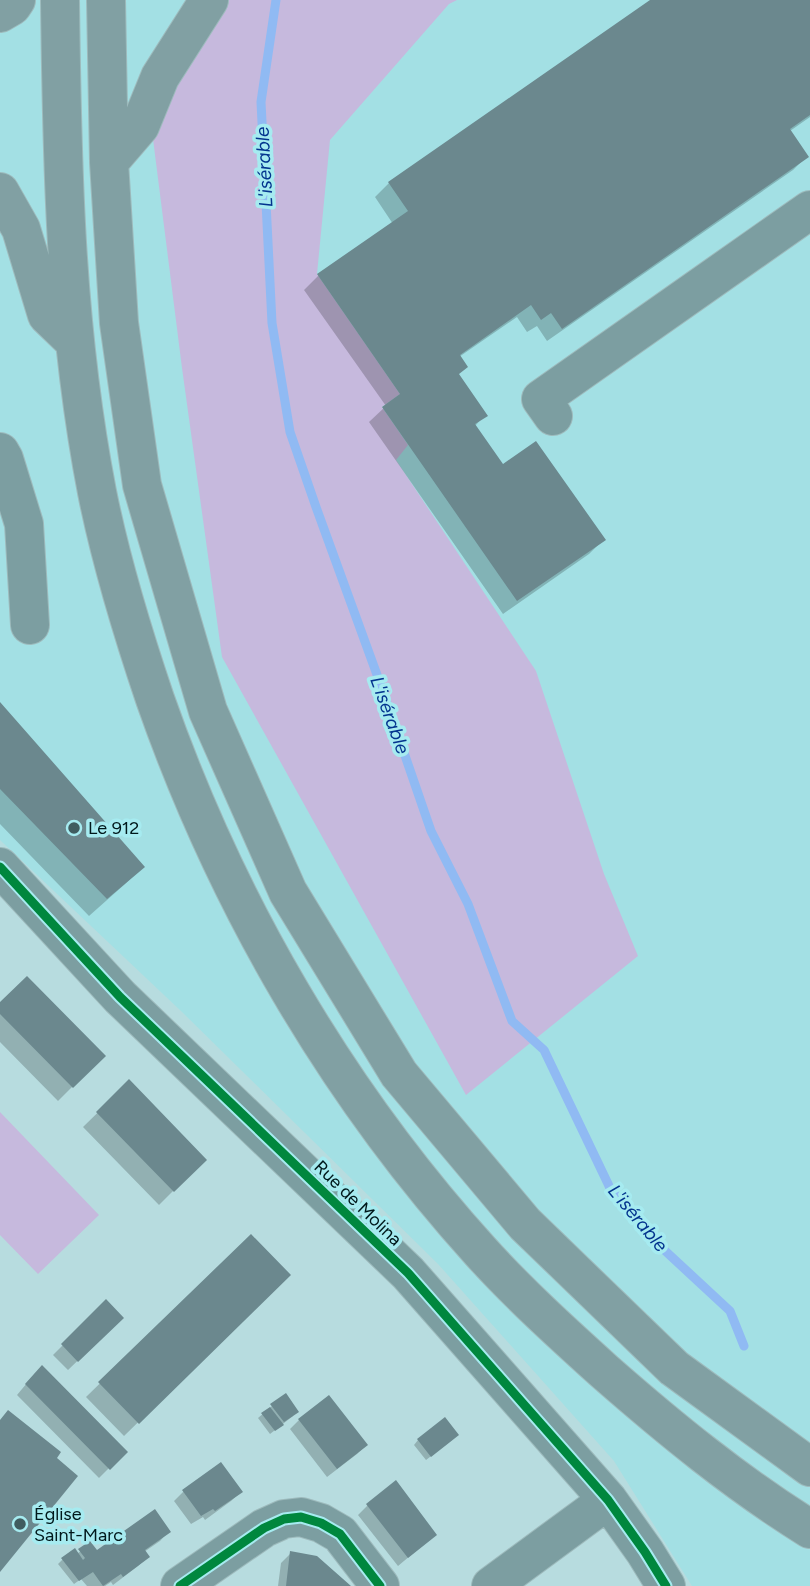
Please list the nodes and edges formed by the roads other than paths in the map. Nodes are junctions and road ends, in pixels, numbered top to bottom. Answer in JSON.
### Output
{"nodes":[{"id":1,"x":16,"y":0,"type":"edge"},
{"id":2,"x":60,"y":0,"type":"edge"},
{"id":3,"x":106,"y":0,"type":"edge"},
{"id":4,"x":209,"y":0,"type":"edge"},
{"id":5,"x":0,"y":13,"type":"edge"},
{"id":6,"x":109,"y":162,"type":"junction"},
{"id":7,"x":0,"y":192,"type":"edge"},
{"id":8,"x":810,"y":210,"type":"edge"},
{"id":9,"x":74,"y":341,"type":"junction"},
{"id":10,"x":553,"y":416,"type":"dead end"},
{"id":11,"x":0,"y":452,"type":"edge"},
{"id":12,"x":30,"y":625,"type":"dead end"},
{"id":13,"x":0,"y":867,"type":"edge"},
{"id":14,"x":810,"y":1467,"type":"edge"},
{"id":15,"x":608,"y":1500,"type":"junction"},
{"id":16,"x":810,"y":1529,"type":"edge"},
{"id":17,"x":180,"y":1586,"type":"edge"},
{"id":18,"x":380,"y":1586,"type":"edge"},
{"id":19,"x":491,"y":1586,"type":"edge"},
{"id":20,"x":666,"y":1586,"type":"edge"}],
"edges":[{"from":1,"to":5,"type":"highway"},
{"from":2,"to":9,"type":"highway"},
{"from":3,"to":6,"type":"highway"},
{"from":4,"to":6,"type":"highway"},
{"from":6,"to":14,"type":"highway"},
{"from":7,"to":9,"type":"highway"},
{"from":8,"to":10,"type":"street"},
{"from":9,"to":16,"type":"highway"},
{"from":11,"to":12,"type":"street"},
{"from":13,"to":15,"type":"street","name":"Rue de Molina"},
{"from":15,"to":19,"type":"street"},
{"from":15,"to":20,"type":"street","name":"Rue de Molina"},
{"from":17,"to":18,"type":"street"}]}
